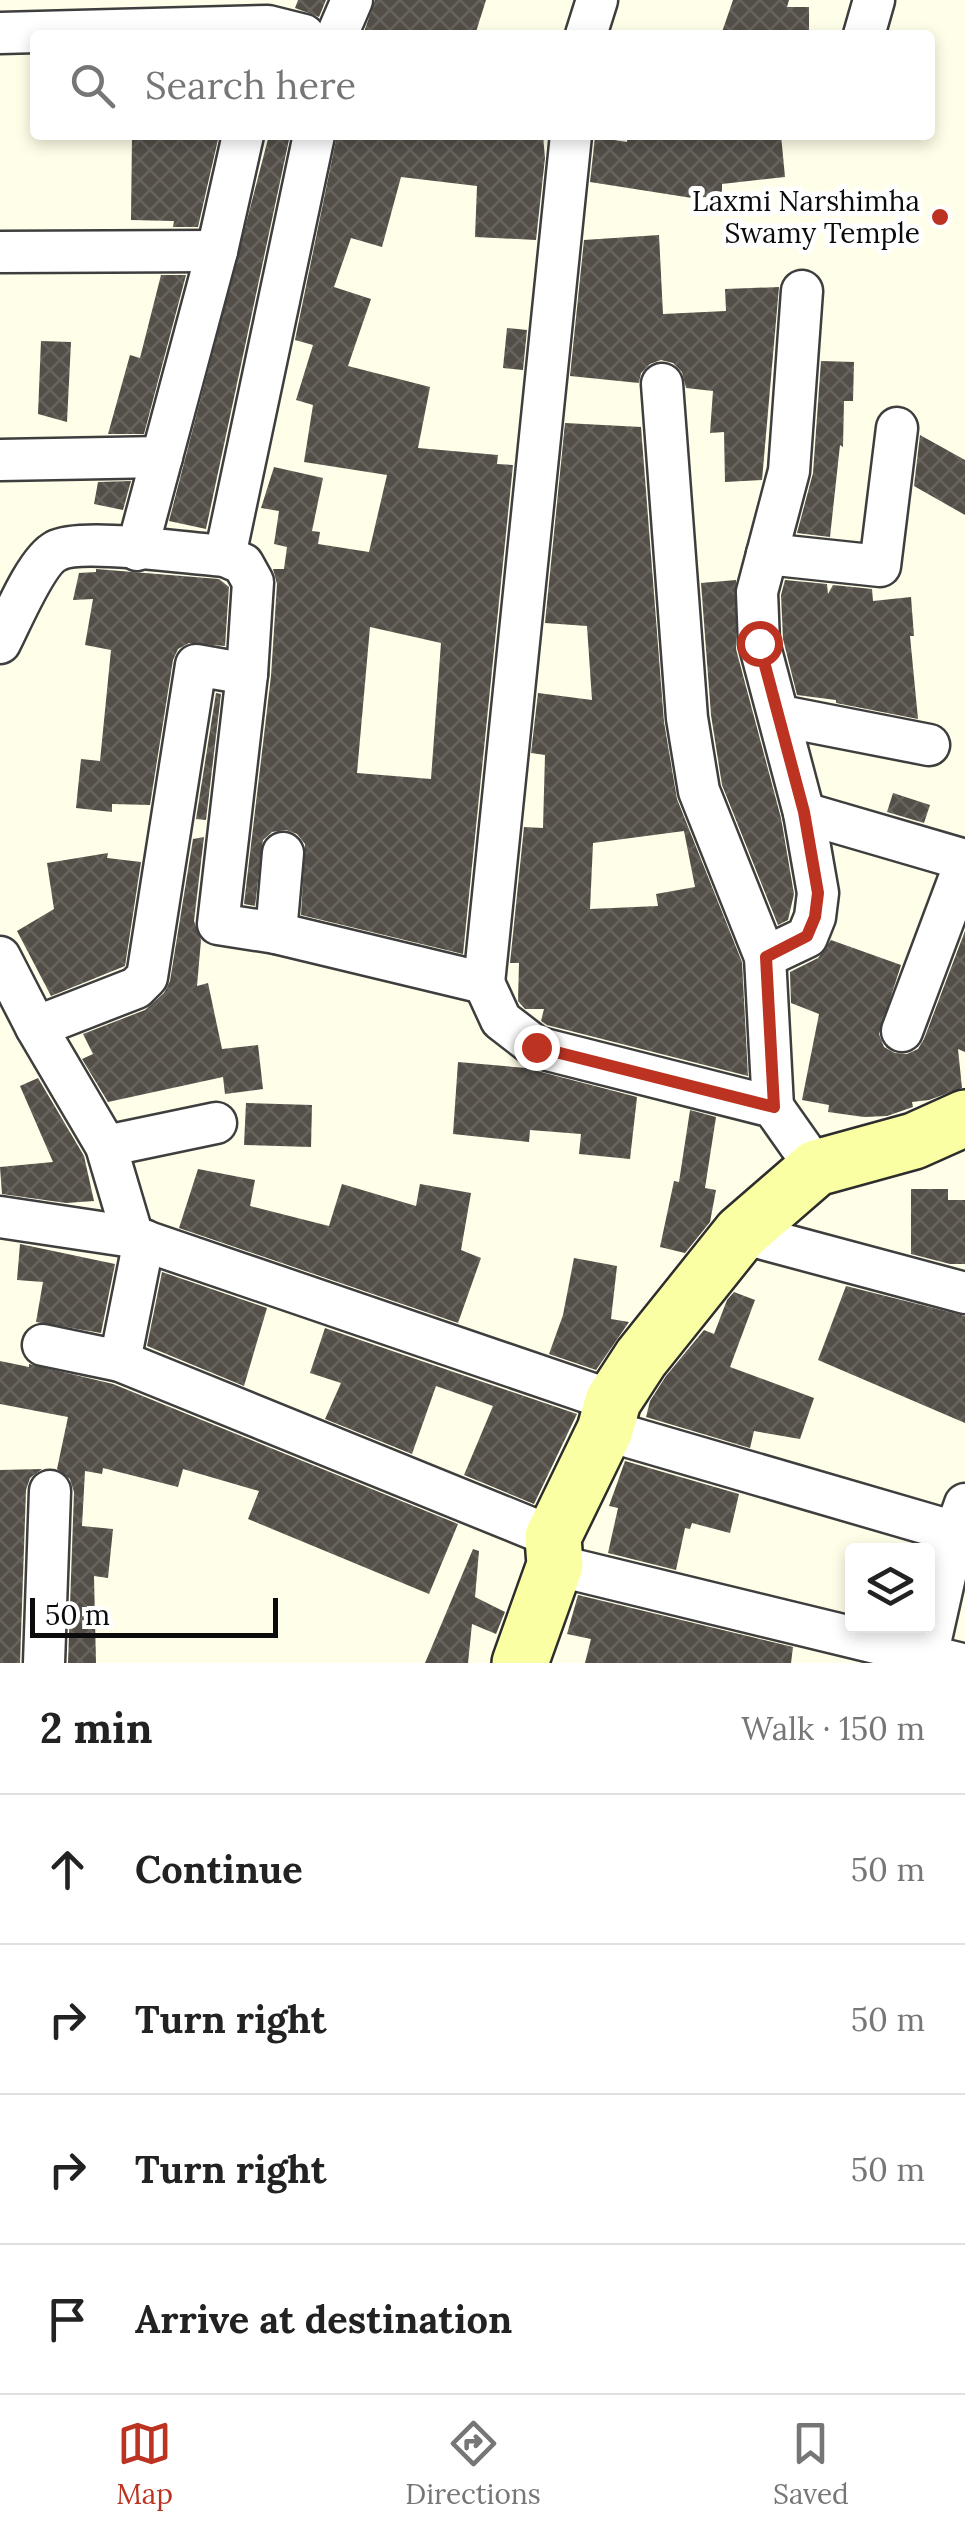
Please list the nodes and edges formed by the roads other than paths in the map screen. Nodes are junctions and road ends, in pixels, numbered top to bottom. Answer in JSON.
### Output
{"nodes":[{"id":1,"x":352,"y":0,"type":"edge"},
{"id":2,"x":596,"y":0,"type":"edge"},
{"id":3,"x":874,"y":0,"type":"edge"},
{"id":4,"x":279,"y":24,"type":"edge"},
{"id":5,"x":112,"y":30,"type":"edge"},
{"id":6,"x":339,"y":30,"type":"edge"},
{"id":7,"x":587,"y":30,"type":"edge"},
{"id":8,"x":865,"y":30,"type":"edge"},
{"id":9,"x":30,"y":33,"type":"edge"},
{"id":10,"x":0,"y":34,"type":"edge"},
{"id":11,"x":243,"y":140,"type":"edge"},
{"id":12,"x":313,"y":140,"type":"edge"},
{"id":13,"x":571,"y":140,"type":"edge"},
{"id":14,"x":218,"y":251,"type":"junction"},
{"id":15,"x":0,"y":252,"type":"edge"},
{"id":16,"x":802,"y":290,"type":"dead end"},
{"id":17,"x":662,"y":384,"type":"dead end"},
{"id":18,"x":897,"y":428,"type":"dead end"},
{"id":19,"x":162,"y":458,"type":"junction"},
{"id":20,"x":0,"y":460,"type":"edge"},
{"id":21,"x":138,"y":550,"type":"junction"},
{"id":22,"x":767,"y":554,"type":"junction"},
{"id":23,"x":225,"y":556,"type":"junction"},
{"id":24,"x":0,"y":643,"type":"edge"},
{"id":25,"x":246,"y":674,"type":"junction"},
{"id":26,"x":781,"y":716,"type":"junction"},
{"id":27,"x":929,"y":744,"type":"dead end"},
{"id":28,"x":804,"y":812,"type":"junction"},
{"id":29,"x":283,"y":853,"type":"dead end"},
{"id":30,"x":965,"y":862,"type":"edge"},
{"id":31,"x":276,"y":933,"type":"junction"},
{"id":32,"x":0,"y":957,"type":"edge"},
{"id":33,"x":766,"y":957,"type":"junction"},
{"id":34,"x":484,"y":983,"type":"junction"},
{"id":35,"x":36,"y":1027,"type":"junction"},
{"id":36,"x":902,"y":1031,"type":"dead end"},
{"id":37,"x":774,"y":1107,"type":"junction"},
{"id":38,"x":965,"y":1118,"type":"edge"},
{"id":39,"x":216,"y":1123,"type":"dead end"},
{"id":40,"x":106,"y":1146,"type":"junction"},
{"id":41,"x":816,"y":1168,"type":"junction"},
{"id":42,"x":0,"y":1217,"type":"edge"},
{"id":43,"x":740,"y":1233,"type":"junction"},
{"id":44,"x":138,"y":1238,"type":"junction"},
{"id":45,"x":965,"y":1294,"type":"edge"},
{"id":46,"x":43,"y":1345,"type":"dead end"},
{"id":47,"x":120,"y":1361,"type":"junction"},
{"id":48,"x":609,"y":1415,"type":"junction"},
{"id":49,"x":50,"y":1491,"type":"dead end"},
{"id":50,"x":960,"y":1518,"type":"edge"},
{"id":51,"x":554,"y":1551,"type":"junction"},
{"id":52,"x":942,"y":1660,"type":"edge"},
{"id":53,"x":44,"y":1663,"type":"edge"},
{"id":54,"x":520,"y":1663,"type":"edge"}],
"edges":[{"from":1,"to":6,"type":"street"},
{"from":2,"to":7,"type":"street"},
{"from":3,"to":8,"type":"street"},
{"from":4,"to":5,"type":"street"},
{"from":9,"to":10,"type":"street"},
{"from":11,"to":14,"type":"street"},
{"from":12,"to":23,"type":"street"},
{"from":13,"to":34,"type":"street"},
{"from":14,"to":15,"type":"street"},
{"from":14,"to":19,"type":"street"},
{"from":16,"to":22,"type":"street"},
{"from":17,"to":33,"type":"street"},
{"from":18,"to":22,"type":"street"},
{"from":19,"to":20,"type":"street"},
{"from":19,"to":21,"type":"street"},
{"from":21,"to":23,"type":"street"},
{"from":21,"to":24,"type":"street"},
{"from":22,"to":26,"type":"street"},
{"from":23,"to":25,"type":"street"},
{"from":25,"to":31,"type":"street"},
{"from":25,"to":35,"type":"street"},
{"from":26,"to":27,"type":"street"},
{"from":26,"to":28,"type":"street"},
{"from":28,"to":30,"type":"street"},
{"from":28,"to":33,"type":"street"},
{"from":29,"to":31,"type":"street"},
{"from":30,"to":36,"type":"street"},
{"from":31,"to":34,"type":"street"},
{"from":32,"to":35,"type":"street"},
{"from":33,"to":37,"type":"street"},
{"from":34,"to":37,"type":"street"},
{"from":35,"to":40,"type":"street"},
{"from":37,"to":41,"type":"street"},
{"from":38,"to":41,"type":"street"},
{"from":39,"to":40,"type":"street"},
{"from":40,"to":44,"type":"street"},
{"from":41,"to":43,"type":"street"},
{"from":42,"to":44,"type":"street"},
{"from":43,"to":45,"type":"street"},
{"from":43,"to":48,"type":"street"},
{"from":44,"to":47,"type":"street"},
{"from":44,"to":48,"type":"street"},
{"from":46,"to":47,"type":"street"},
{"from":47,"to":51,"type":"street"},
{"from":48,"to":50,"type":"street"},
{"from":48,"to":51,"type":"street"},
{"from":49,"to":53,"type":"street"},
{"from":50,"to":52,"type":"street"},
{"from":51,"to":52,"type":"street"},
{"from":51,"to":54,"type":"street"}]}
